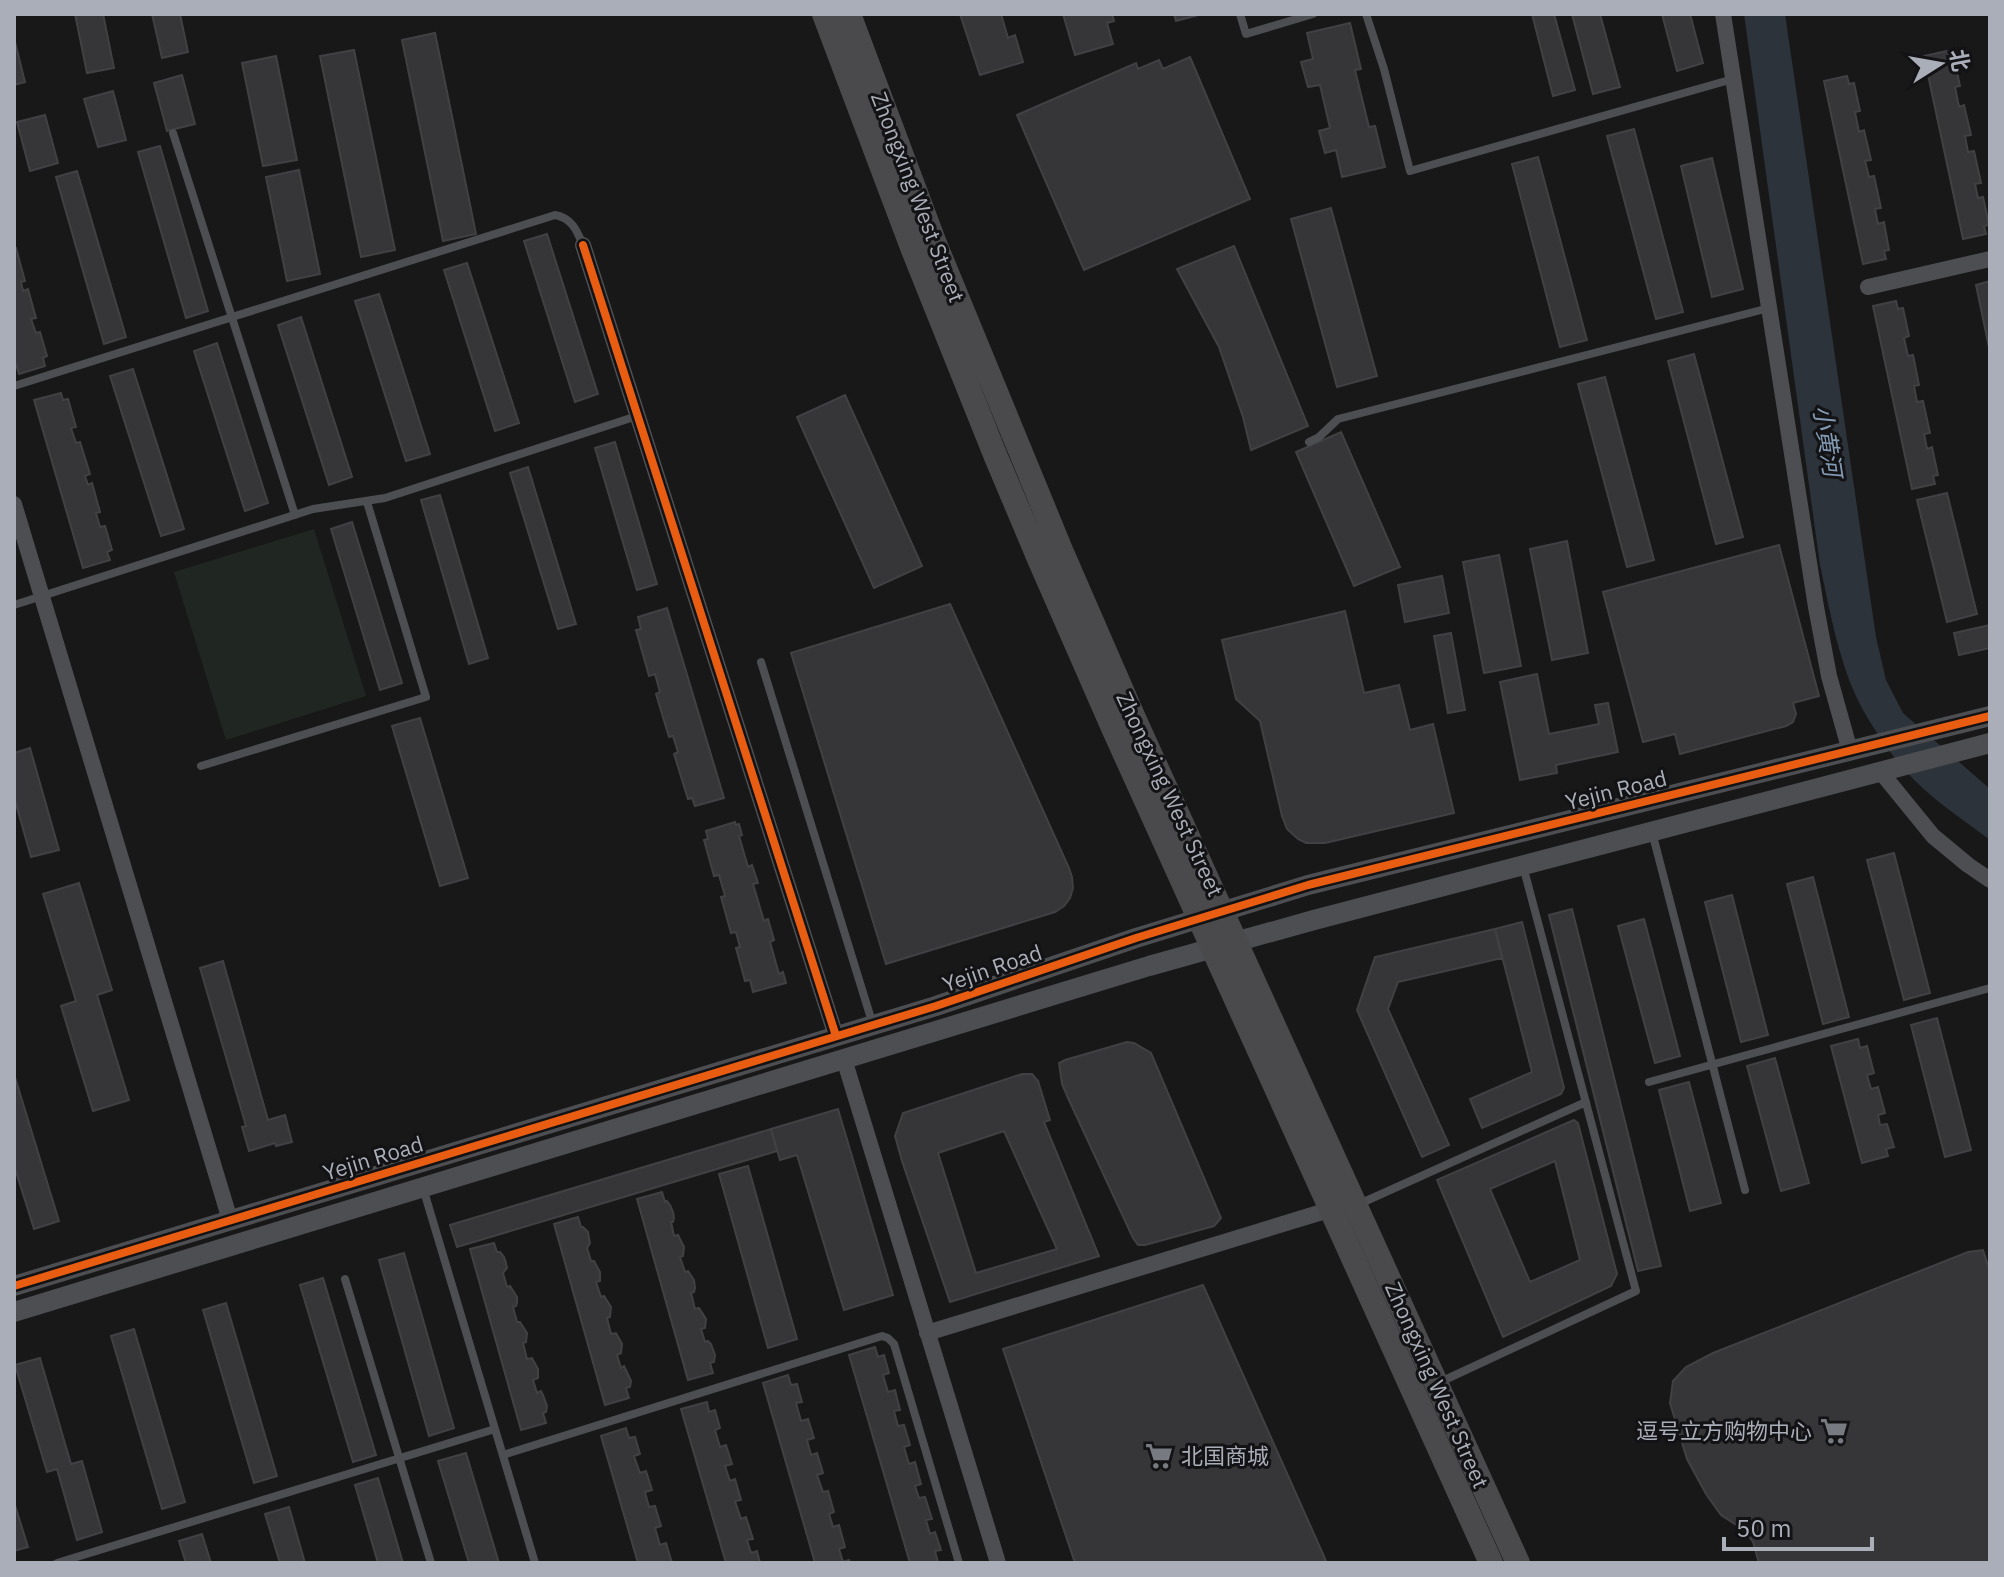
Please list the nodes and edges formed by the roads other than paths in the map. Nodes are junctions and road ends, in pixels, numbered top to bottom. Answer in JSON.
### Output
{"nodes":[{"id":1,"x":824,"y":14,"type":"edge"},
{"id":2,"x":849,"y":14,"type":"edge"},
{"id":3,"x":1240,"y":14,"type":"edge"},
{"id":4,"x":1313,"y":14,"type":"edge"},
{"id":5,"x":1366,"y":14,"type":"edge"},
{"id":6,"x":1723,"y":14,"type":"edge"},
{"id":7,"x":1733,"y":79,"type":"junction"},
{"id":8,"x":173,"y":133,"type":"dead end"},
{"id":9,"x":583,"y":245,"type":"joint"},
{"id":10,"x":1990,"y":259,"type":"edge"},
{"id":11,"x":1868,"y":287,"type":"dead end"},
{"id":12,"x":1769,"y":307,"type":"junction"},
{"id":13,"x":231,"y":317,"type":"junction"},
{"id":14,"x":14,"y":386,"type":"edge"},
{"id":15,"x":637,"y":416,"type":"junction"},
{"id":16,"x":1309,"y":442,"type":"dead end"},
{"id":17,"x":367,"y":502,"type":"junction"},
{"id":18,"x":14,"y":504,"type":"edge"},
{"id":19,"x":295,"y":515,"type":"junction"},
{"id":20,"x":42,"y":596,"type":"junction"},
{"id":21,"x":14,"y":605,"type":"edge"},
{"id":22,"x":761,"y":662,"type":"dead end"},
{"id":23,"x":1990,"y":716,"type":"edge"},
{"id":24,"x":1984,"y":744,"type":"edge"},
{"id":25,"x":1850,"y":751,"type":"junction"},
{"id":26,"x":201,"y":766,"type":"dead end"},
{"id":27,"x":1889,"y":769,"type":"junction"},
{"id":28,"x":1652,"y":831,"type":"junction"},
{"id":29,"x":1523,"y":865,"type":"junction"},
{"id":30,"x":1990,"y":880,"type":"edge"},
{"id":31,"x":1212,"y":915,"type":"junction"},
{"id":32,"x":1225,"y":945,"type":"junction"},
{"id":33,"x":1990,"y":988,"type":"edge"},
{"id":34,"x":873,"y":1025,"type":"junction"},
{"id":35,"x":836,"y":1036,"type":"junction"},
{"id":36,"x":844,"y":1059,"type":"junction"},
{"id":37,"x":1712,"y":1064,"type":"junction"},
{"id":38,"x":1649,"y":1082,"type":"dead end"},
{"id":39,"x":1586,"y":1102,"type":"junction"},
{"id":40,"x":423,"y":1187,"type":"junction"},
{"id":41,"x":1745,"y":1190,"type":"dead end"},
{"id":42,"x":1344,"y":1208,"type":"junction"},
{"id":43,"x":230,"y":1220,"type":"junction"},
{"id":44,"x":345,"y":1279,"type":"dead end"},
{"id":45,"x":14,"y":1286,"type":"edge"},
{"id":46,"x":14,"y":1312,"type":"edge"},
{"id":47,"x":927,"y":1333,"type":"junction"},
{"id":48,"x":1436,"y":1383,"type":"junction"},
{"id":49,"x":495,"y":1429,"type":"junction"},
{"id":50,"x":503,"y":1455,"type":"junction"},
{"id":51,"x":399,"y":1459,"type":"junction"},
{"id":52,"x":996,"y":1562,"type":"edge"},
{"id":53,"x":57,"y":1563,"type":"edge"},
{"id":54,"x":431,"y":1563,"type":"edge"},
{"id":55,"x":535,"y":1563,"type":"edge"},
{"id":56,"x":959,"y":1563,"type":"edge"},
{"id":57,"x":1491,"y":1563,"type":"edge"},
{"id":58,"x":1518,"y":1563,"type":"edge"}],
"edges":[{"from":1,"to":31,"type":"main road","name":"Zhongxing West Street"},
{"from":2,"to":31,"type":"main road","name":"Zhongxing West Street"},
{"from":3,"to":4,"type":"lane"},
{"from":5,"to":7,"type":"lane"},
{"from":6,"to":7,"type":"street"},
{"from":7,"to":12,"type":"street"},
{"from":8,"to":13,"type":"lane"},
{"from":9,"to":13,"type":"lane"},
{"from":9,"to":15,"type":"street"},
{"from":10,"to":11,"type":"street"},
{"from":12,"to":16,"type":"lane"},
{"from":12,"to":25,"type":"street"},
{"from":13,"to":14,"type":"lane"},
{"from":13,"to":19,"type":"lane"},
{"from":15,"to":17,"type":"lane"},
{"from":15,"to":35,"type":"street"},
{"from":17,"to":19,"type":"lane"},
{"from":17,"to":26,"type":"lane"},
{"from":18,"to":20,"type":"street"},
{"from":19,"to":20,"type":"lane"},
{"from":20,"to":21,"type":"lane"},
{"from":20,"to":43,"type":"street"},
{"from":22,"to":34,"type":"lane"},
{"from":23,"to":25,"type":"street","name":"Yejin Road"},
{"from":24,"to":27,"type":"street","name":"Yejin Road"},
{"from":25,"to":31,"type":"street","name":"Yejin Road"},
{"from":27,"to":28,"type":"street","name":"Yejin Road"},
{"from":27,"to":30,"type":"street"},
{"from":28,"to":29,"type":"street","name":"Yejin Road"},
{"from":28,"to":37,"type":"lane"},
{"from":29,"to":32,"type":"street","name":"Yejin Road"},
{"from":29,"to":39,"type":"lane"},
{"from":31,"to":32,"type":"main road","name":"Zhongxing West Street"},
{"from":31,"to":34,"type":"street","name":"Yejin Road"},
{"from":32,"to":36,"type":"street","name":"Yejin Road"},
{"from":32,"to":42,"type":"main road","name":"Zhongxing West Street"},
{"from":33,"to":37,"type":"lane"},
{"from":34,"to":35,"type":"street","name":"Yejin Road"},
{"from":35,"to":43,"type":"street","name":"Yejin Road"},
{"from":36,"to":40,"type":"street","name":"Yejin Road"},
{"from":36,"to":47,"type":"street"},
{"from":37,"to":38,"type":"lane"},
{"from":37,"to":41,"type":"lane"},
{"from":39,"to":42,"type":"lane"},
{"from":39,"to":48,"type":"lane"},
{"from":40,"to":46,"type":"street","name":"Yejin Road"},
{"from":40,"to":49,"type":"lane"},
{"from":42,"to":47,"type":"street"},
{"from":42,"to":48,"type":"main road","name":"Zhongxing West Street"},
{"from":42,"to":57,"type":"main road","name":"Zhongxing West Street"},
{"from":43,"to":45,"type":"street","name":"Yejin Road"},
{"from":44,"to":51,"type":"lane"},
{"from":47,"to":52,"type":"street"},
{"from":48,"to":58,"type":"main road","name":"Zhongxing West Street"},
{"from":49,"to":50,"type":"lane"},
{"from":49,"to":51,"type":"lane"},
{"from":50,"to":55,"type":"lane"},
{"from":50,"to":56,"type":"lane"},
{"from":51,"to":53,"type":"lane"},
{"from":51,"to":54,"type":"lane"}]}
